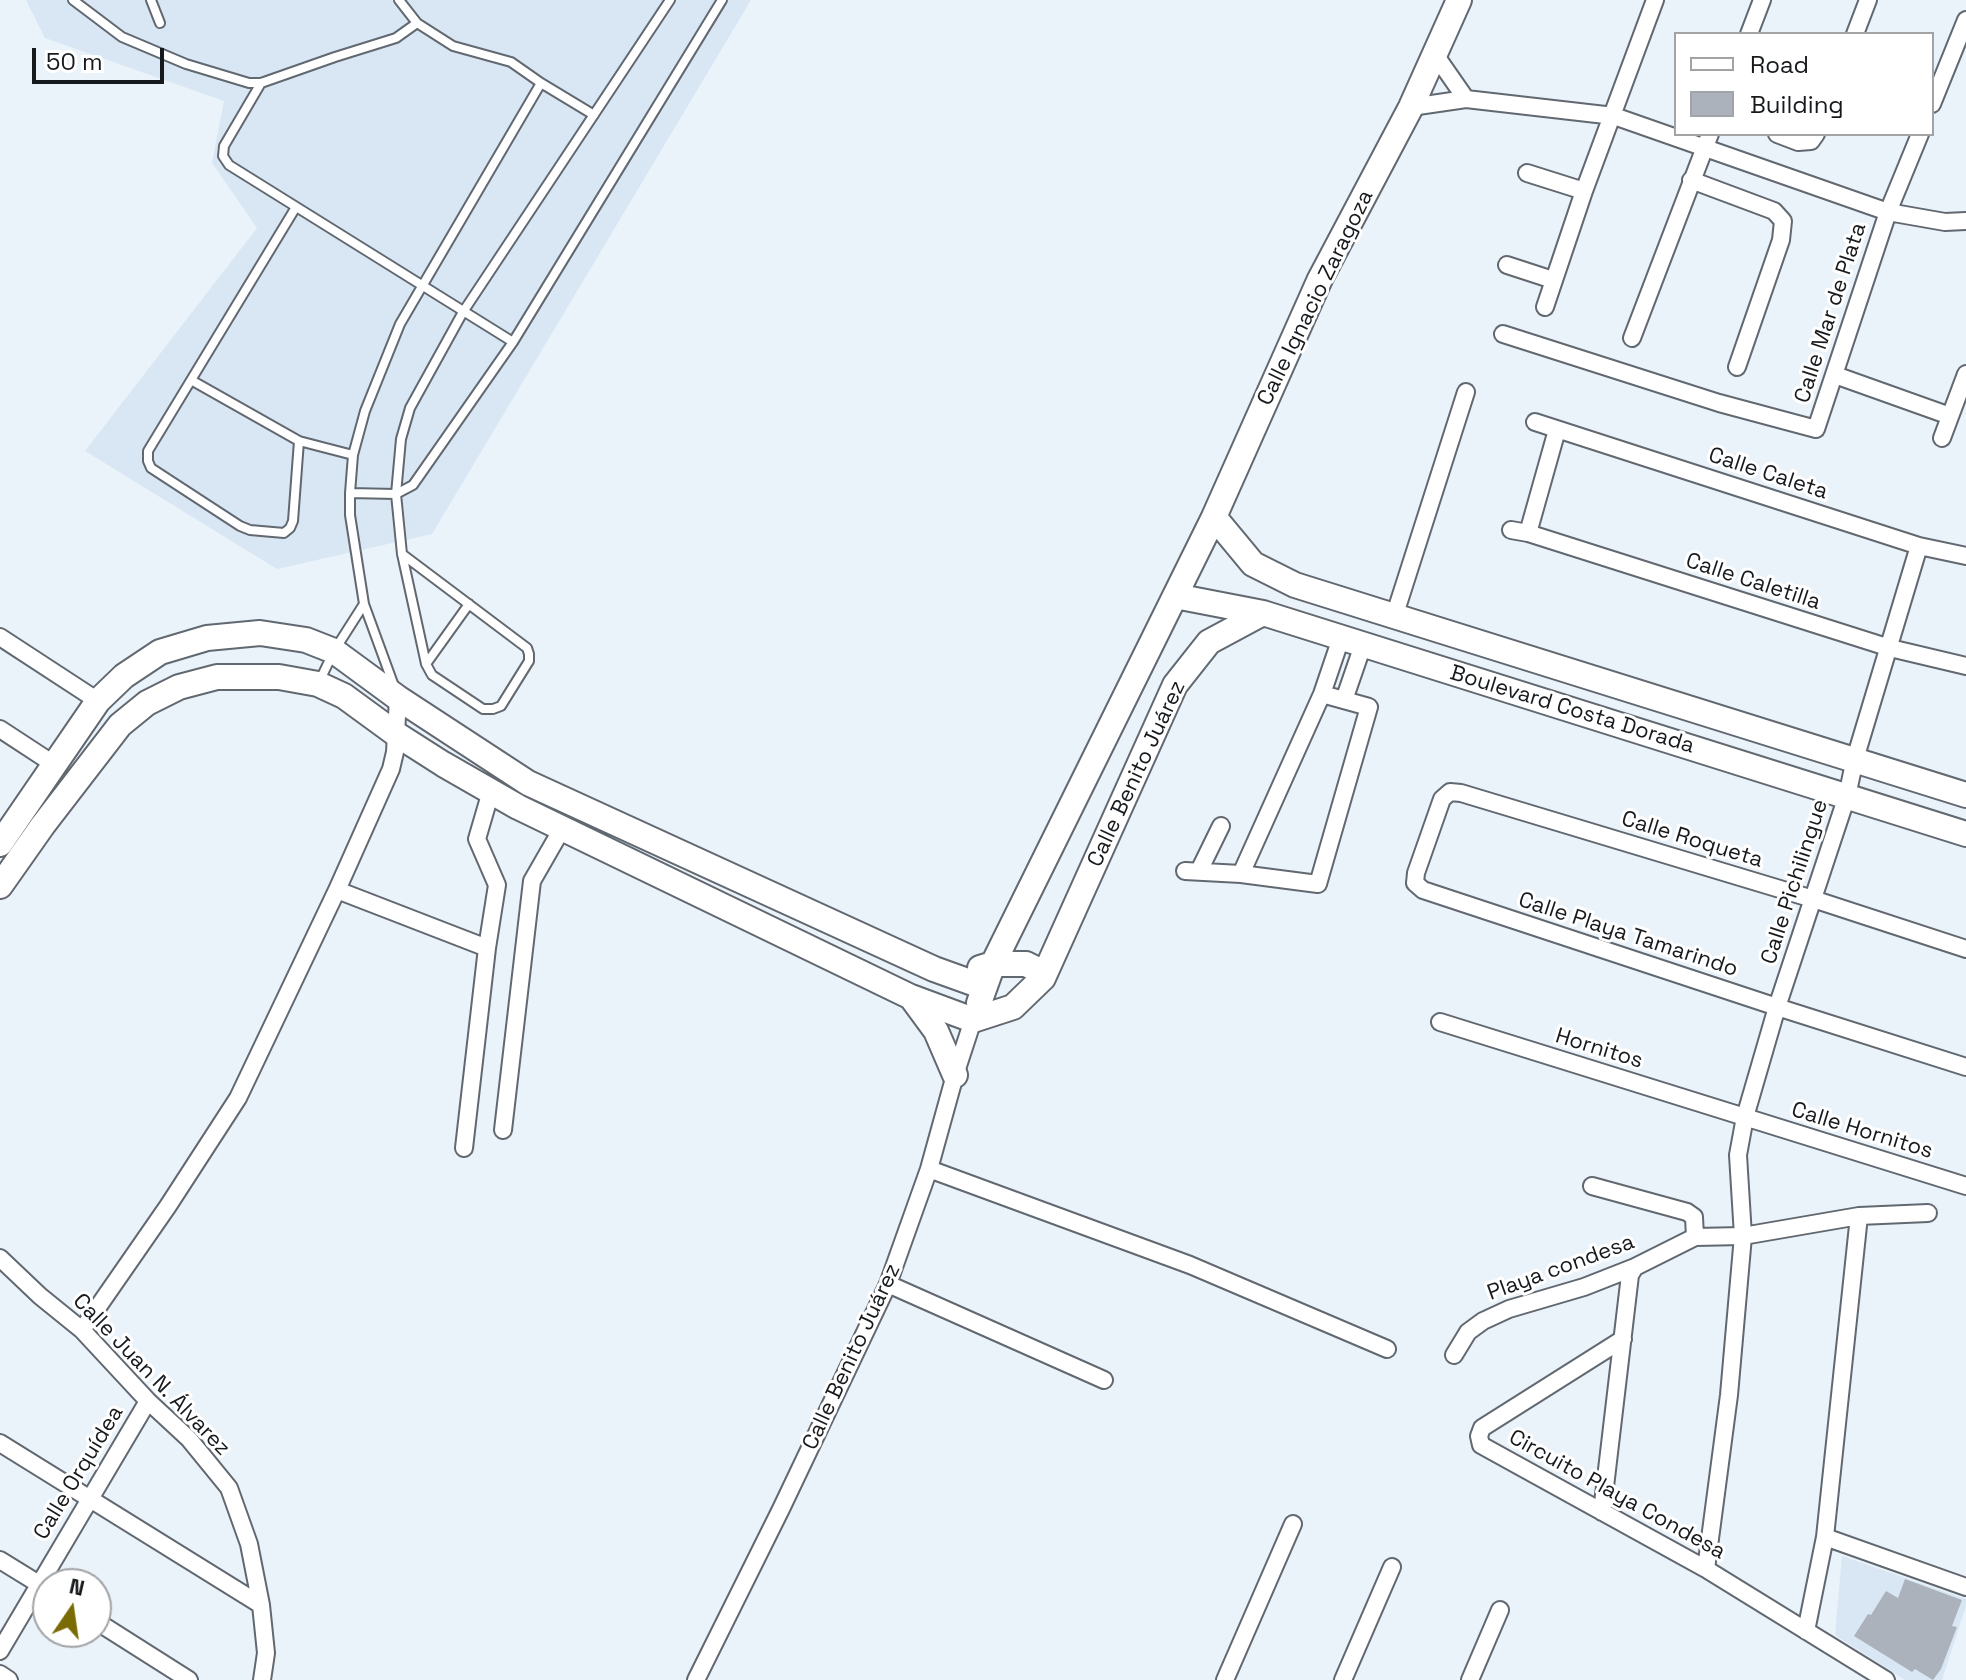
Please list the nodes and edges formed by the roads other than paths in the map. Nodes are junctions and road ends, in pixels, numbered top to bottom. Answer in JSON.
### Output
{"nodes":[{"id":1,"x":73,"y":0,"type":"edge"},
{"id":2,"x":151,"y":0,"type":"edge"},
{"id":3,"x":399,"y":0,"type":"edge"},
{"id":4,"x":670,"y":0,"type":"edge"},
{"id":5,"x":722,"y":0,"type":"edge"},
{"id":6,"x":1459,"y":0,"type":"edge"},
{"id":7,"x":1655,"y":0,"type":"edge"},
{"id":8,"x":1762,"y":0,"type":"edge"},
{"id":9,"x":1868,"y":0,"type":"edge"},
{"id":10,"x":160,"y":23,"type":"dead end"},
{"id":11,"x":417,"y":23,"type":"junction"},
{"id":12,"x":1964,"y":29,"type":"edge"},
{"id":13,"x":1750,"y":32,"type":"edge"},
{"id":14,"x":1856,"y":32,"type":"edge"},
{"id":15,"x":1434,"y":53,"type":"junction"},
{"id":16,"x":261,"y":83,"type":"junction"},
{"id":17,"x":541,"y":83,"type":"junction"},
{"id":18,"x":1466,"y":99,"type":"junction"},
{"id":19,"x":1934,"y":99,"type":"edge"},
{"id":20,"x":1411,"y":107,"type":"junction"},
{"id":21,"x":594,"y":115,"type":"junction"},
{"id":22,"x":1614,"y":116,"type":"junction"},
{"id":23,"x":1674,"y":131,"type":"edge"},
{"id":24,"x":1782,"y":136,"type":"edge"},
{"id":25,"x":1815,"y":136,"type":"edge"},
{"id":26,"x":1919,"y":136,"type":"edge"},
{"id":27,"x":1707,"y":140,"type":"edge"},
{"id":28,"x":1527,"y":173,"type":"dead end"},
{"id":29,"x":1691,"y":180,"type":"junction"},
{"id":30,"x":1584,"y":191,"type":"junction"},
{"id":31,"x":296,"y":207,"type":"junction"},
{"id":32,"x":1888,"y":212,"type":"junction"},
{"id":33,"x":1966,"y":221,"type":"edge"},
{"id":34,"x":1507,"y":265,"type":"dead end"},
{"id":35,"x":1553,"y":280,"type":"junction"},
{"id":36,"x":423,"y":286,"type":"junction"},
{"id":37,"x":1545,"y":307,"type":"dead end"},
{"id":38,"x":463,"y":312,"type":"junction"},
{"id":39,"x":1503,"y":334,"type":"dead end"},
{"id":40,"x":1632,"y":338,"type":"dead end"},
{"id":41,"x":513,"y":342,"type":"junction"},
{"id":42,"x":1737,"y":367,"type":"dead end"},
{"id":43,"x":1966,"y":374,"type":"edge"},
{"id":44,"x":1835,"y":375,"type":"junction"},
{"id":45,"x":191,"y":380,"type":"junction"},
{"id":46,"x":1466,"y":392,"type":"dead end"},
{"id":47,"x":1950,"y":416,"type":"junction"},
{"id":48,"x":1535,"y":422,"type":"dead end"},
{"id":49,"x":1557,"y":430,"type":"junction"},
{"id":50,"x":1942,"y":438,"type":"dead end"},
{"id":51,"x":299,"y":441,"type":"junction"},
{"id":52,"x":353,"y":455,"type":"junction"},
{"id":53,"x":350,"y":493,"type":"junction"},
{"id":54,"x":396,"y":494,"type":"junction"},
{"id":55,"x":1214,"y":517,"type":"junction"},
{"id":56,"x":1919,"y":546,"type":"junction"},
{"id":57,"x":402,"y":554,"type":"junction"},
{"id":58,"x":1966,"y":556,"type":"edge"},
{"id":59,"x":1175,"y":596,"type":"junction"},
{"id":60,"x":364,"y":604,"type":"junction"},
{"id":61,"x":469,"y":604,"type":"junction"},
{"id":62,"x":1263,"y":613,"type":"junction"},
{"id":63,"x":1394,"y":617,"type":"junction"},
{"id":64,"x":1445,"y":632,"type":"junction"},
{"id":65,"x":0,"y":637,"type":"edge"},
{"id":66,"x":1363,"y":645,"type":"junction"},
{"id":67,"x":1890,"y":648,"type":"junction"},
{"id":68,"x":334,"y":651,"type":"junction"},
{"id":69,"x":426,"y":664,"type":"junction"},
{"id":70,"x":1966,"y":666,"type":"edge"},
{"id":71,"x":318,"y":684,"type":"junction"},
{"id":72,"x":1322,"y":694,"type":"junction"},
{"id":73,"x":398,"y":698,"type":"junction"},
{"id":74,"x":1344,"y":700,"type":"junction"},
{"id":75,"x":98,"y":701,"type":"junction"},
{"id":76,"x":0,"y":729,"type":"edge"},
{"id":77,"x":396,"y":734,"type":"junction"},
{"id":78,"x":1855,"y":759,"type":"junction"},
{"id":79,"x":55,"y":765,"type":"junction"},
{"id":80,"x":491,"y":791,"type":"junction"},
{"id":81,"x":1450,"y":792,"type":"joint"},
{"id":82,"x":1966,"y":795,"type":"edge"},
{"id":83,"x":1847,"y":796,"type":"junction"},
{"id":84,"x":557,"y":824,"type":"junction"},
{"id":85,"x":1221,"y":826,"type":"dead end"},
{"id":86,"x":632,"y":830,"type":"junction"},
{"id":87,"x":1966,"y":834,"type":"edge"},
{"id":88,"x":2,"y":837,"type":"edge"},
{"id":89,"x":617,"y":854,"type":"junction"},
{"id":90,"x":1241,"y":874,"type":"junction"},
{"id":91,"x":0,"y":886,"type":"edge"},
{"id":92,"x":337,"y":890,"type":"junction"},
{"id":93,"x":1813,"y":899,"type":"junction"},
{"id":94,"x":487,"y":948,"type":"junction"},
{"id":95,"x":1966,"y":949,"type":"edge"},
{"id":96,"x":993,"y":964,"type":"junction"},
{"id":97,"x":934,"y":969,"type":"junction"},
{"id":98,"x":1043,"y":978,"type":"junction"},
{"id":99,"x":984,"y":987,"type":"junction"},
{"id":100,"x":911,"y":997,"type":"junction"},
{"id":101,"x":1777,"y":1007,"type":"junction"},
{"id":102,"x":973,"y":1020,"type":"junction"},
{"id":103,"x":1440,"y":1022,"type":"dead end"},
{"id":104,"x":1966,"y":1067,"type":"edge"},
{"id":105,"x":955,"y":1075,"type":"junction"},
{"id":106,"x":1745,"y":1117,"type":"junction"},
{"id":107,"x":503,"y":1130,"type":"dead end"},
{"id":108,"x":464,"y":1148,"type":"dead end"},
{"id":109,"x":929,"y":1169,"type":"junction"},
{"id":110,"x":1592,"y":1186,"type":"dead end"},
{"id":111,"x":1966,"y":1186,"type":"edge"},
{"id":112,"x":1928,"y":1213,"type":"dead end"},
{"id":113,"x":1859,"y":1216,"type":"junction"},
{"id":114,"x":1743,"y":1236,"type":"junction"},
{"id":115,"x":1695,"y":1237,"type":"junction"},
{"id":116,"x":2,"y":1265,"type":"edge"},
{"id":117,"x":1635,"y":1267,"type":"junction"},
{"id":118,"x":888,"y":1284,"type":"junction"},
{"id":119,"x":82,"y":1330,"type":"junction"},
{"id":120,"x":1623,"y":1339,"type":"junction"},
{"id":121,"x":1387,"y":1349,"type":"dead end"},
{"id":122,"x":1454,"y":1355,"type":"dead end"},
{"id":123,"x":1104,"y":1380,"type":"dead end"},
{"id":124,"x":148,"y":1401,"type":"junction"},
{"id":125,"x":0,"y":1443,"type":"edge"},
{"id":126,"x":88,"y":1500,"type":"junction"},
{"id":127,"x":1602,"y":1512,"type":"junction"},
{"id":128,"x":1293,"y":1524,"type":"dead end"},
{"id":129,"x":1825,"y":1537,"type":"junction"},
{"id":130,"x":0,"y":1560,"type":"edge"},
{"id":131,"x":1392,"y":1567,"type":"dead end"},
{"id":132,"x":54,"y":1568,"type":"edge"},
{"id":133,"x":1706,"y":1569,"type":"junction"},
{"id":134,"x":32,"y":1580,"type":"edge"},
{"id":135,"x":1966,"y":1587,"type":"edge"},
{"id":136,"x":32,"y":1604,"type":"edge"},
{"id":137,"x":261,"y":1605,"type":"junction"},
{"id":138,"x":1500,"y":1610,"type":"dead end"},
{"id":139,"x":112,"y":1631,"type":"edge"},
{"id":140,"x":1806,"y":1631,"type":"junction"},
{"id":141,"x":0,"y":1651,"type":"edge"},
{"id":142,"x":0,"y":1674,"type":"edge"},
{"id":143,"x":9,"y":1680,"type":"edge"},
{"id":144,"x":189,"y":1680,"type":"edge"},
{"id":145,"x":262,"y":1680,"type":"edge"},
{"id":146,"x":696,"y":1680,"type":"edge"},
{"id":147,"x":1225,"y":1680,"type":"edge"},
{"id":148,"x":1343,"y":1680,"type":"edge"},
{"id":149,"x":1470,"y":1680,"type":"edge"},
{"id":150,"x":1886,"y":1680,"type":"edge"}],
"edges":[{"from":1,"to":16,"type":"lane"},
{"from":2,"to":10,"type":"lane"},
{"from":3,"to":11,"type":"lane"},
{"from":4,"to":21,"type":"lane"},
{"from":5,"to":41,"type":"lane"},
{"from":6,"to":15,"type":"main road","name":"Calle Ignacio Zaragoza"},
{"from":7,"to":22,"type":"street"},
{"from":8,"to":13,"type":"street"},
{"from":9,"to":14,"type":"street"},
{"from":11,"to":16,"type":"lane"},
{"from":11,"to":17,"type":"lane"},
{"from":12,"to":19,"type":"street"},
{"from":15,"to":18,"type":"street"},
{"from":15,"to":20,"type":"main road","name":"Calle Ignacio Zaragoza"},
{"from":16,"to":31,"type":"lane"},
{"from":17,"to":21,"type":"lane"},
{"from":17,"to":36,"type":"lane"},
{"from":18,"to":20,"type":"street"},
{"from":18,"to":22,"type":"street"},
{"from":20,"to":55,"type":"main road","name":"Calle Ignacio Zaragoza"},
{"from":21,"to":38,"type":"lane"},
{"from":22,"to":23,"type":"street"},
{"from":22,"to":30,"type":"street"},
{"from":24,"to":25,"type":"street"},
{"from":26,"to":32,"type":"street","name":"Calle Mar de Plata"},
{"from":27,"to":29,"type":"street"},
{"from":27,"to":32,"type":"street"},
{"from":28,"to":30,"type":"street"},
{"from":29,"to":40,"type":"street"},
{"from":29,"to":42,"type":"street"},
{"from":30,"to":35,"type":"street"},
{"from":31,"to":36,"type":"lane"},
{"from":31,"to":45,"type":"lane"},
{"from":32,"to":33,"type":"street"},
{"from":32,"to":44,"type":"street","name":"Calle Mar de Plata"},
{"from":34,"to":35,"type":"street"},
{"from":35,"to":37,"type":"street"},
{"from":36,"to":38,"type":"lane"},
{"from":36,"to":52,"type":"lane"},
{"from":38,"to":41,"type":"lane"},
{"from":38,"to":54,"type":"lane"},
{"from":39,"to":44,"type":"street","name":"Calle Mar de Plata"},
{"from":41,"to":54,"type":"lane"},
{"from":43,"to":47,"type":"street"},
{"from":44,"to":47,"type":"street"},
{"from":45,"to":51,"type":"lane"},
{"from":45,"to":51,"type":"lane"},
{"from":46,"to":63,"type":"street"},
{"from":47,"to":50,"type":"street"},
{"from":48,"to":49,"type":"street","name":"Calle Caleta"},
{"from":49,"to":56,"type":"street","name":"Calle Caleta"},
{"from":49,"to":67,"type":"street","name":"Calle Caletilla"},
{"from":51,"to":52,"type":"lane"},
{"from":52,"to":53,"type":"lane"},
{"from":53,"to":54,"type":"lane"},
{"from":53,"to":60,"type":"lane"},
{"from":54,"to":57,"type":"lane"},
{"from":55,"to":59,"type":"main road","name":"Calle Ignacio Zaragoza"},
{"from":55,"to":63,"type":"main road","name":"Boulevard Costa Dorada"},
{"from":56,"to":58,"type":"street","name":"Calle Caleta"},
{"from":56,"to":67,"type":"street","name":"Calle Pichilingue"},
{"from":57,"to":61,"type":"lane"},
{"from":57,"to":69,"type":"lane"},
{"from":59,"to":62,"type":"main road","name":"Boulevard Costa Dorada"},
{"from":59,"to":96,"type":"main road","name":"Calle Benito Juárez"},
{"from":60,"to":68,"type":"lane"},
{"from":60,"to":73,"type":"lane"},
{"from":61,"to":69,"type":"lane"},
{"from":61,"to":69,"type":"lane"},
{"from":62,"to":66,"type":"main road","name":"Boulevard Costa Dorada"},
{"from":62,"to":98,"type":"main road","name":"Calle Benito Juárez"},
{"from":63,"to":64,"type":"main road","name":"Boulevard Costa Dorada"},
{"from":64,"to":66,"type":"main road"},
{"from":64,"to":78,"type":"main road","name":"Boulevard Costa Dorada"},
{"from":65,"to":75,"type":"street"},
{"from":66,"to":72,"type":"street"},
{"from":66,"to":74,"type":"street"},
{"from":66,"to":83,"type":"main road","name":"Boulevard Costa Dorada"},
{"from":67,"to":70,"type":"street","name":"Calle Caletilla"},
{"from":67,"to":78,"type":"street","name":"Calle Pichilingue"},
{"from":68,"to":71,"type":"lane"},
{"from":68,"to":73,"type":"main road"},
{"from":68,"to":75,"type":"main road"},
{"from":71,"to":77,"type":"main road"},
{"from":71,"to":91,"type":"main road"},
{"from":72,"to":74,"type":"street"},
{"from":72,"to":90,"type":"street"},
{"from":73,"to":77,"type":"street"},
{"from":73,"to":86,"type":"main road"},
{"from":74,"to":90,"type":"street"},
{"from":75,"to":79,"type":"main road"},
{"from":76,"to":79,"type":"street"},
{"from":77,"to":80,"type":"main road"},
{"from":77,"to":92,"type":"street"},
{"from":78,"to":82,"type":"main road","name":"Boulevard Costa Dorada"},
{"from":78,"to":83,"type":"street","name":"Calle Pichilingue"},
{"from":79,"to":88,"type":"main road"},
{"from":80,"to":84,"type":"main road"},
{"from":80,"to":94,"type":"street"},
{"from":81,"to":93,"type":"street","name":"Calle Roqueta"},
{"from":81,"to":101,"type":"street","name":"Calle Playa Tamarindo"},
{"from":83,"to":87,"type":"main road","name":"Boulevard Costa Dorada"},
{"from":83,"to":93,"type":"street","name":"Calle Pichilingue"},
{"from":84,"to":89,"type":"main road"},
{"from":84,"to":107,"type":"street"},
{"from":85,"to":90,"type":"street"},
{"from":86,"to":89,"type":"main road"},
{"from":86,"to":97,"type":"main road"},
{"from":89,"to":100,"type":"main road"},
{"from":92,"to":94,"type":"street"},
{"from":92,"to":119,"type":"street"},
{"from":93,"to":95,"type":"street","name":"Calle Roqueta"},
{"from":93,"to":101,"type":"street","name":"Calle Pichilingue"},
{"from":94,"to":108,"type":"street"},
{"from":96,"to":97,"type":"main road"},
{"from":96,"to":98,"type":"main road"},
{"from":96,"to":99,"type":"main road","name":"Calle Benito Juárez"},
{"from":97,"to":99,"type":"main road"},
{"from":98,"to":102,"type":"main road","name":"Calle Benito Juárez"},
{"from":99,"to":102,"type":"main road","name":"Calle Benito Juárez"},
{"from":100,"to":102,"type":"main road"},
{"from":100,"to":105,"type":"main road"},
{"from":101,"to":104,"type":"street","name":"Calle Playa Tamarindo"},
{"from":101,"to":106,"type":"street","name":"Calle Pichilingue"},
{"from":102,"to":105,"type":"street","name":"Calle Benito Juárez"},
{"from":103,"to":106,"type":"street","name":"Hornitos"},
{"from":105,"to":109,"type":"street","name":"Calle Benito Juárez"},
{"from":106,"to":111,"type":"street","name":"Calle Hornitos"},
{"from":106,"to":114,"type":"street","name":"Calle Pichilingue"},
{"from":109,"to":118,"type":"street","name":"Calle Benito Juárez"},
{"from":109,"to":121,"type":"street"},
{"from":110,"to":115,"type":"street"},
{"from":112,"to":113,"type":"street"},
{"from":113,"to":114,"type":"street"},
{"from":113,"to":129,"type":"street"},
{"from":114,"to":115,"type":"street","name":"Playa condesa"},
{"from":114,"to":133,"type":"street","name":"Calle Pichilingue"},
{"from":115,"to":117,"type":"street","name":"Playa condesa"},
{"from":116,"to":119,"type":"street","name":"Calle Juan N. Álvarez"},
{"from":117,"to":120,"type":"street"},
{"from":117,"to":122,"type":"street","name":"Playa condesa"},
{"from":118,"to":123,"type":"street"},
{"from":118,"to":146,"type":"street","name":"Calle Benito Juárez"},
{"from":119,"to":124,"type":"street","name":"Calle Juan N. Álvarez"},
{"from":120,"to":127,"type":"street"},
{"from":120,"to":127,"type":"street","name":"Circuito Playa Condesa"},
{"from":124,"to":126,"type":"street","name":"Calle Orquídea"},
{"from":124,"to":137,"type":"street","name":"Calle Juan N. Álvarez"},
{"from":125,"to":126,"type":"street"},
{"from":126,"to":132,"type":"street","name":"Calle Orquídea"},
{"from":126,"to":137,"type":"street"},
{"from":127,"to":133,"type":"street","name":"Circuito Playa Condesa"},
{"from":128,"to":147,"type":"street"},
{"from":129,"to":135,"type":"street"},
{"from":129,"to":140,"type":"street"},
{"from":130,"to":134,"type":"street"},
{"from":131,"to":148,"type":"street"},
{"from":133,"to":140,"type":"street","name":"Circuito Playa Condesa"},
{"from":136,"to":141,"type":"street","name":"Calle Orquídea"},
{"from":137,"to":145,"type":"street","name":"Calle Juan N. Álvarez"},
{"from":138,"to":149,"type":"street"},
{"from":139,"to":144,"type":"street"},
{"from":140,"to":150,"type":"street","name":"Circuito Playa Condesa"},
{"from":142,"to":143,"type":"street"}]}
